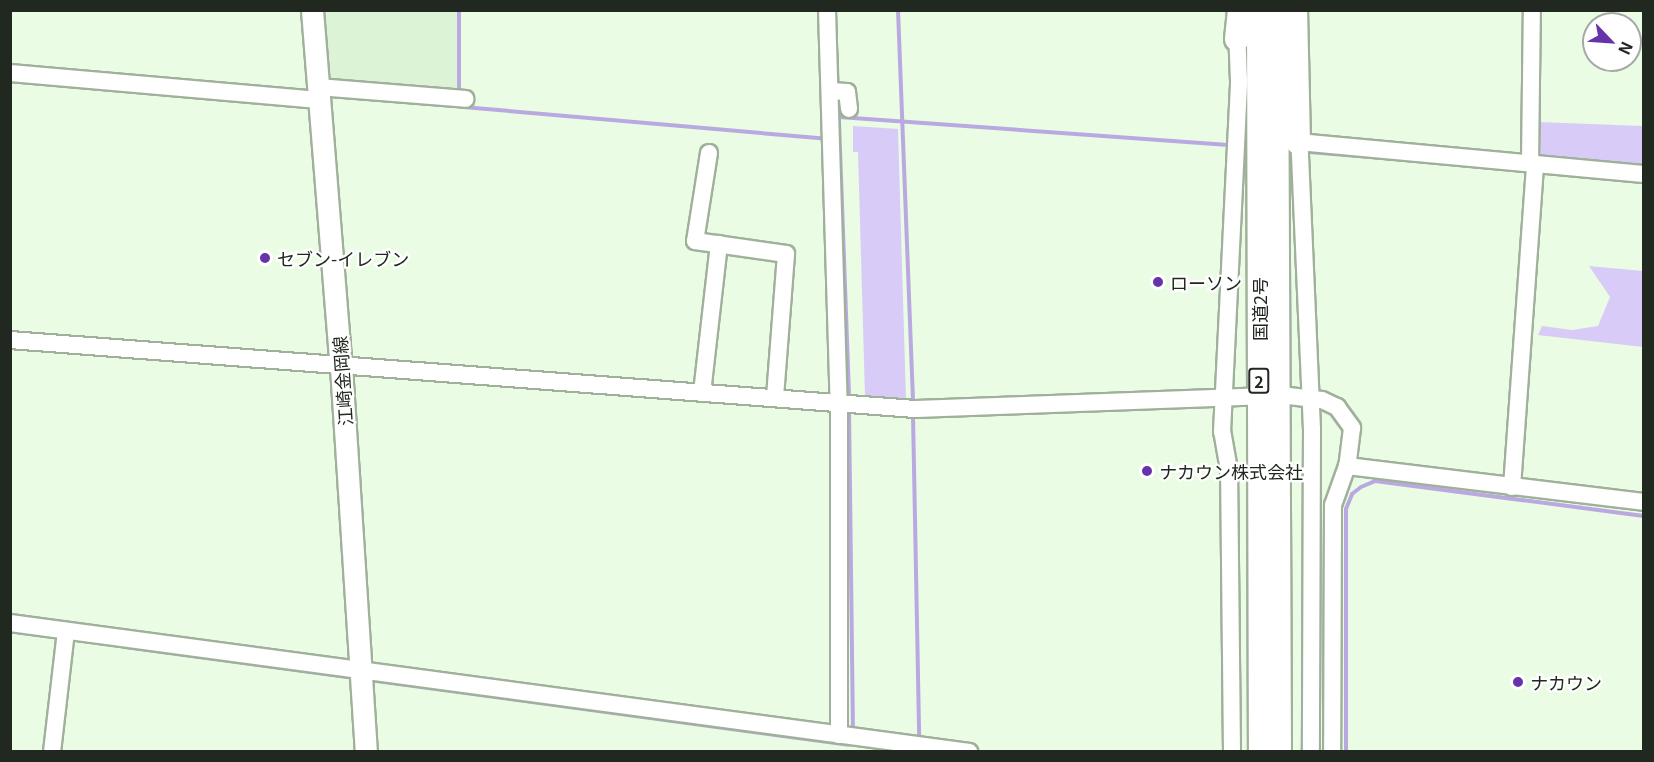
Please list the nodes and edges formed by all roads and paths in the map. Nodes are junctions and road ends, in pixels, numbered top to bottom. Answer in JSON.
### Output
{"nodes":[{"id":1,"x":312,"y":10,"type":"edge"},
{"id":2,"x":828,"y":10,"type":"edge"},
{"id":3,"x":1237,"y":10,"type":"edge"},
{"id":4,"x":1259,"y":10,"type":"edge"},
{"id":5,"x":1276,"y":10,"type":"edge"},
{"id":6,"x":1295,"y":10,"type":"edge"},
{"id":7,"x":1305,"y":10,"type":"edge"},
{"id":8,"x":1532,"y":10,"type":"edge"},
{"id":9,"x":1237,"y":39,"type":"joint"},
{"id":10,"x":10,"y":73,"type":"edge"},
{"id":11,"x":836,"y":91,"type":"junction"},
{"id":12,"x":318,"y":94,"type":"junction"},
{"id":13,"x":466,"y":99,"type":"dead end"},
{"id":14,"x":849,"y":109,"type":"dead end"},
{"id":15,"x":1298,"y":142,"type":"junction"},
{"id":16,"x":709,"y":153,"type":"dead end"},
{"id":17,"x":1534,"y":167,"type":"junction"},
{"id":18,"x":1644,"y":174,"type":"edge"},
{"id":19,"x":719,"y":244,"type":"junction"},
{"id":20,"x":10,"y":340,"type":"edge"},
{"id":21,"x":341,"y":367,"type":"junction"},
{"id":22,"x":702,"y":393,"type":"junction"},
{"id":23,"x":1289,"y":396,"type":"dead end"},
{"id":24,"x":1224,"y":397,"type":"junction"},
{"id":25,"x":1248,"y":397,"type":"dead end"},
{"id":26,"x":775,"y":398,"type":"junction"},
{"id":27,"x":1309,"y":398,"type":"junction"},
{"id":28,"x":850,"y":404,"type":"junction"},
{"id":29,"x":1347,"y":466,"type":"junction"},
{"id":30,"x":1512,"y":487,"type":"junction"},
{"id":31,"x":1644,"y":502,"type":"edge"},
{"id":32,"x":10,"y":623,"type":"edge"},
{"id":33,"x":65,"y":637,"type":"junction"},
{"id":34,"x":359,"y":676,"type":"junction"},
{"id":35,"x":844,"y":741,"type":"edge"},
{"id":36,"x":928,"y":750,"type":"edge"},
{"id":37,"x":52,"y":752,"type":"edge"},
{"id":38,"x":366,"y":752,"type":"edge"},
{"id":39,"x":969,"y":752,"type":"edge"},
{"id":40,"x":1232,"y":752,"type":"edge"},
{"id":41,"x":1261,"y":752,"type":"edge"},
{"id":42,"x":1279,"y":752,"type":"edge"},
{"id":43,"x":1311,"y":752,"type":"edge"},
{"id":44,"x":1332,"y":752,"type":"edge"}],
"edges":[{"from":1,"to":12,"type":"main road","name":"江崎金岡線"},
{"from":2,"to":11,"type":"street"},
{"from":3,"to":9,"type":"highway"},
{"from":4,"to":41,"type":"highway","name":"国道2号","number":"2"},
{"from":5,"to":42,"type":"highway","name":"国道2号","number":"2"},
{"from":6,"to":15,"type":"highway"},
{"from":7,"to":15,"type":"street"},
{"from":8,"to":17,"type":"street"},
{"from":9,"to":24,"type":"street"},
{"from":10,"to":12,"type":"street"},
{"from":11,"to":14,"type":"street"},
{"from":11,"to":28,"type":"street"},
{"from":12,"to":13,"type":"street"},
{"from":12,"to":21,"type":"main road","name":"江崎金岡線"},
{"from":15,"to":17,"type":"street"},
{"from":15,"to":27,"type":"street"},
{"from":16,"to":19,"type":"street"},
{"from":17,"to":18,"type":"street"},
{"from":17,"to":30,"type":"street"},
{"from":19,"to":22,"type":"street"},
{"from":19,"to":26,"type":"street"},
{"from":20,"to":21,"type":"street"},
{"from":21,"to":22,"type":"street"},
{"from":21,"to":34,"type":"main road","name":"江崎金岡線"},
{"from":22,"to":26,"type":"street"},
{"from":23,"to":27,"type":"street"},
{"from":24,"to":25,"type":"street"},
{"from":24,"to":28,"type":"street"},
{"from":24,"to":40,"type":"street"},
{"from":26,"to":28,"type":"street"},
{"from":27,"to":29,"type":"street"},
{"from":27,"to":43,"type":"street"},
{"from":28,"to":35,"type":"street"},
{"from":29,"to":30,"type":"street"},
{"from":29,"to":44,"type":"street"},
{"from":30,"to":31,"type":"street"},
{"from":32,"to":33,"type":"street"},
{"from":33,"to":34,"type":"street"},
{"from":33,"to":37,"type":"street"},
{"from":34,"to":35,"type":"street"},
{"from":34,"to":38,"type":"main road","name":"江崎金岡線"},
{"from":35,"to":36,"type":"street"},
{"from":36,"to":39,"type":"street"}]}
